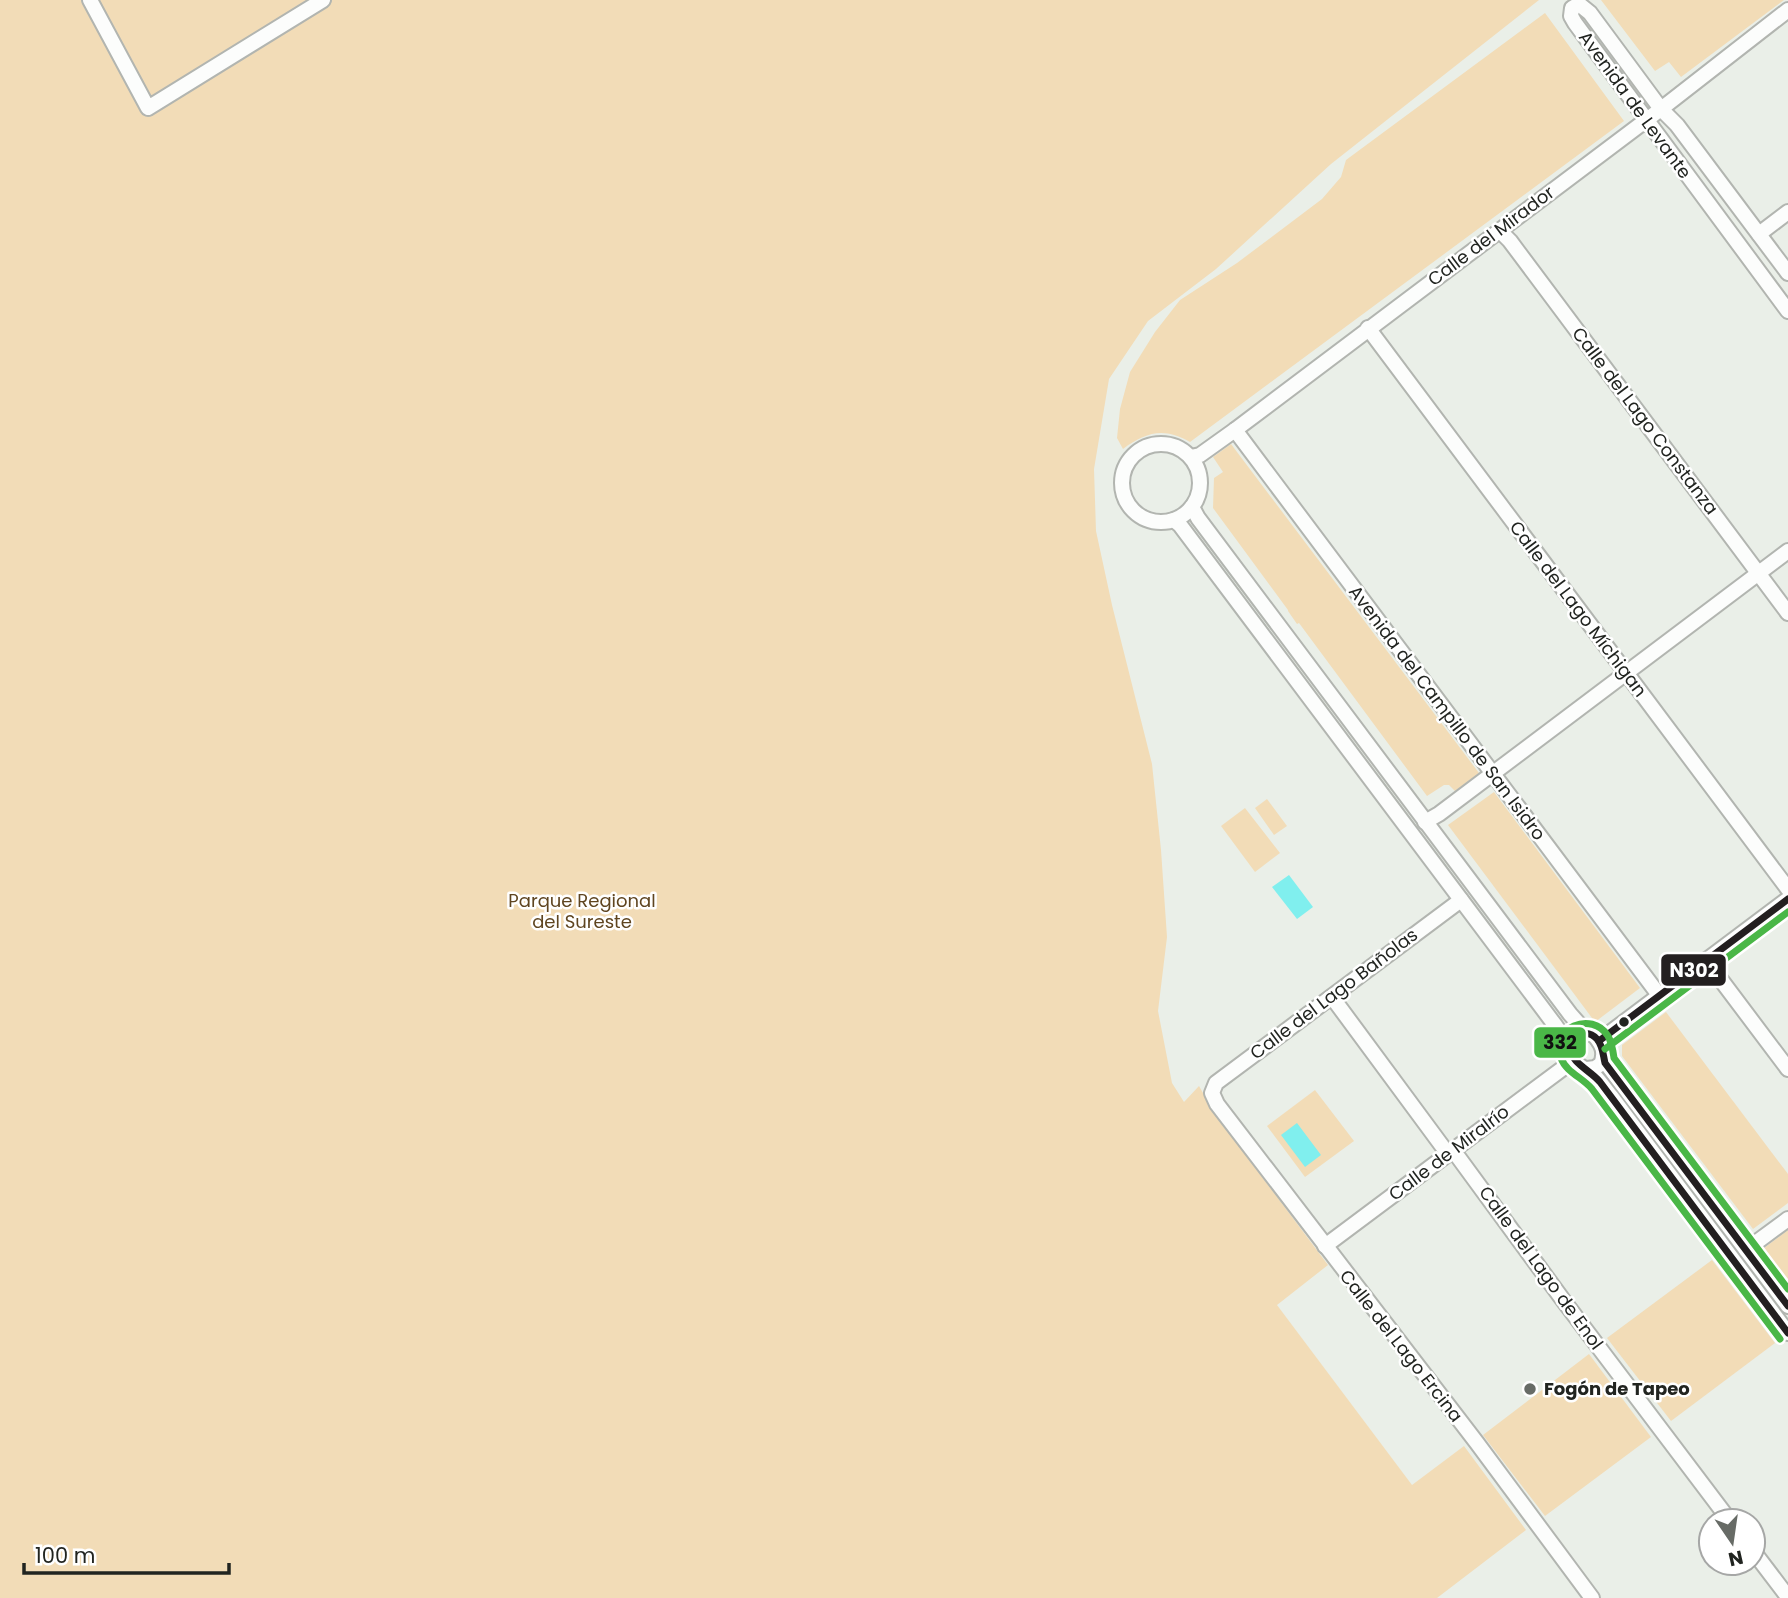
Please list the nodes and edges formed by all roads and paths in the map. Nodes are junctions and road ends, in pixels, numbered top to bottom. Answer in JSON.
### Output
{"nodes":[{"id":1,"x":90,"y":0,"type":"edge"},
{"id":2,"x":323,"y":0,"type":"edge"},
{"id":3,"x":1788,"y":10,"type":"edge"},
{"id":4,"x":1661,"y":109,"type":"junction"},
{"id":5,"x":1647,"y":119,"type":"junction"},
{"id":6,"x":1788,"y":212,"type":"edge"},
{"id":7,"x":1500,"y":231,"type":"junction"},
{"id":8,"x":1759,"y":233,"type":"junction"},
{"id":9,"x":1788,"y":273,"type":"edge"},
{"id":10,"x":1788,"y":311,"type":"edge"},
{"id":11,"x":1368,"y":328,"type":"junction"},
{"id":12,"x":1235,"y":430,"type":"junction"},
{"id":13,"x":1191,"y":457,"type":"junction"},
{"id":14,"x":1192,"y":507,"type":"junction"},
{"id":15,"x":1174,"y":520,"type":"junction"},
{"id":16,"x":1788,"y":551,"type":"edge"},
{"id":17,"x":1758,"y":573,"type":"junction"},
{"id":18,"x":1788,"y":612,"type":"edge"},
{"id":19,"x":1625,"y":672,"type":"junction"},
{"id":20,"x":1493,"y":774,"type":"junction"},
{"id":21,"x":1425,"y":822,"type":"junction"},
{"id":22,"x":1788,"y":889,"type":"edge"},
{"id":23,"x":1788,"y":899,"type":"edge"},
{"id":24,"x":1461,"y":900,"type":"junction"},
{"id":25,"x":1706,"y":960,"type":"junction"},
{"id":26,"x":1659,"y":995,"type":"junction"},
{"id":27,"x":1332,"y":997,"type":"junction"},
{"id":28,"x":1593,"y":1037,"type":"junction"},
{"id":29,"x":1571,"y":1053,"type":"junction"},
{"id":30,"x":1603,"y":1059,"type":"junction"},
{"id":31,"x":1587,"y":1069,"type":"junction"},
{"id":32,"x":1788,"y":1069,"type":"edge"},
{"id":33,"x":1213,"y":1093,"type":"joint"},
{"id":34,"x":1451,"y":1152,"type":"junction"},
{"id":35,"x":1788,"y":1219,"type":"edge"},
{"id":36,"x":1325,"y":1246,"type":"junction"},
{"id":37,"x":1746,"y":1250,"type":"junction"},
{"id":38,"x":1788,"y":1306,"type":"edge"},
{"id":39,"x":1788,"y":1333,"type":"edge"},
{"id":40,"x":1719,"y":1507,"type":"edge"},
{"id":41,"x":1767,"y":1569,"type":"edge"},
{"id":42,"x":1788,"y":1597,"type":"edge"},
{"id":43,"x":1592,"y":1598,"type":"edge"}],
"edges":[{"from":1,"to":2,"type":"street"},
{"from":3,"to":4,"type":"street","name":"Calle del Mirador"},
{"from":4,"to":5,"type":"street","name":"Calle del Mirador"},
{"from":4,"to":5,"type":"street","name":"Avenida de Levante"},
{"from":4,"to":8,"type":"street","name":"Avenida de Levante"},
{"from":5,"to":7,"type":"street","name":"Calle del Mirador"},
{"from":5,"to":10,"type":"street","name":"Avenida de Levante"},
{"from":6,"to":8,"type":"street"},
{"from":7,"to":11,"type":"street","name":"Calle del Mirador"},
{"from":7,"to":17,"type":"street","name":"Calle del Lago Constanza"},
{"from":8,"to":9,"type":"street","name":"Avenida de Levante"},
{"from":11,"to":12,"type":"street","name":"Calle del Mirador"},
{"from":11,"to":19,"type":"street","name":"Calle del Lago Míchigan"},
{"from":12,"to":13,"type":"street","name":"Calle del Mirador"},
{"from":12,"to":20,"type":"street","name":"Avenida del Campillo de San Isidro"},
{"from":13,"to":14,"type":"street"},
{"from":13,"to":15,"type":"street"},
{"from":14,"to":15,"type":"street"},
{"from":14,"to":21,"type":"street"},
{"from":15,"to":24,"type":"street"},
{"from":16,"to":17,"type":"street"},
{"from":17,"to":18,"type":"street","name":"Calle del Lago Constanza"},
{"from":17,"to":19,"type":"street"},
{"from":19,"to":20,"type":"street"},
{"from":19,"to":22,"type":"street","name":"Calle del Lago Míchigan"},
{"from":20,"to":21,"type":"street"},
{"from":20,"to":26,"type":"street","name":"Avenida del Campillo de San Isidro"},
{"from":21,"to":28,"type":"street"},
{"from":23,"to":25,"type":"street"},
{"from":24,"to":27,"type":"street","name":"Calle del Lago Bañolas"},
{"from":24,"to":29,"type":"street"},
{"from":25,"to":26,"type":"street"},
{"from":25,"to":32,"type":"street"},
{"from":26,"to":28,"type":"street"},
{"from":27,"to":33,"type":"street","name":"Calle del Lago Bañolas"},
{"from":27,"to":34,"type":"street","name":"Calle del Lago de Enol"},
{"from":28,"to":29,"type":"street"},
{"from":28,"to":30,"type":"street"},
{"from":29,"to":31,"type":"street"},
{"from":29,"to":34,"type":"street","name":"Calle de Miralrío"},
{"from":30,"to":31,"type":"street"},
{"from":30,"to":37,"type":"street"},
{"from":31,"to":39,"type":"street"},
{"from":33,"to":36,"type":"street","name":"Calle del Lago Ercina"},
{"from":34,"to":36,"type":"street","name":"Calle de Miralrío"},
{"from":34,"to":40,"type":"street","name":"Calle del Lago de Enol"},
{"from":35,"to":37,"type":"street"},
{"from":36,"to":43,"type":"street","name":"Calle del Lago Ercina"},
{"from":37,"to":38,"type":"street"},
{"from":41,"to":42,"type":"street"}]}
